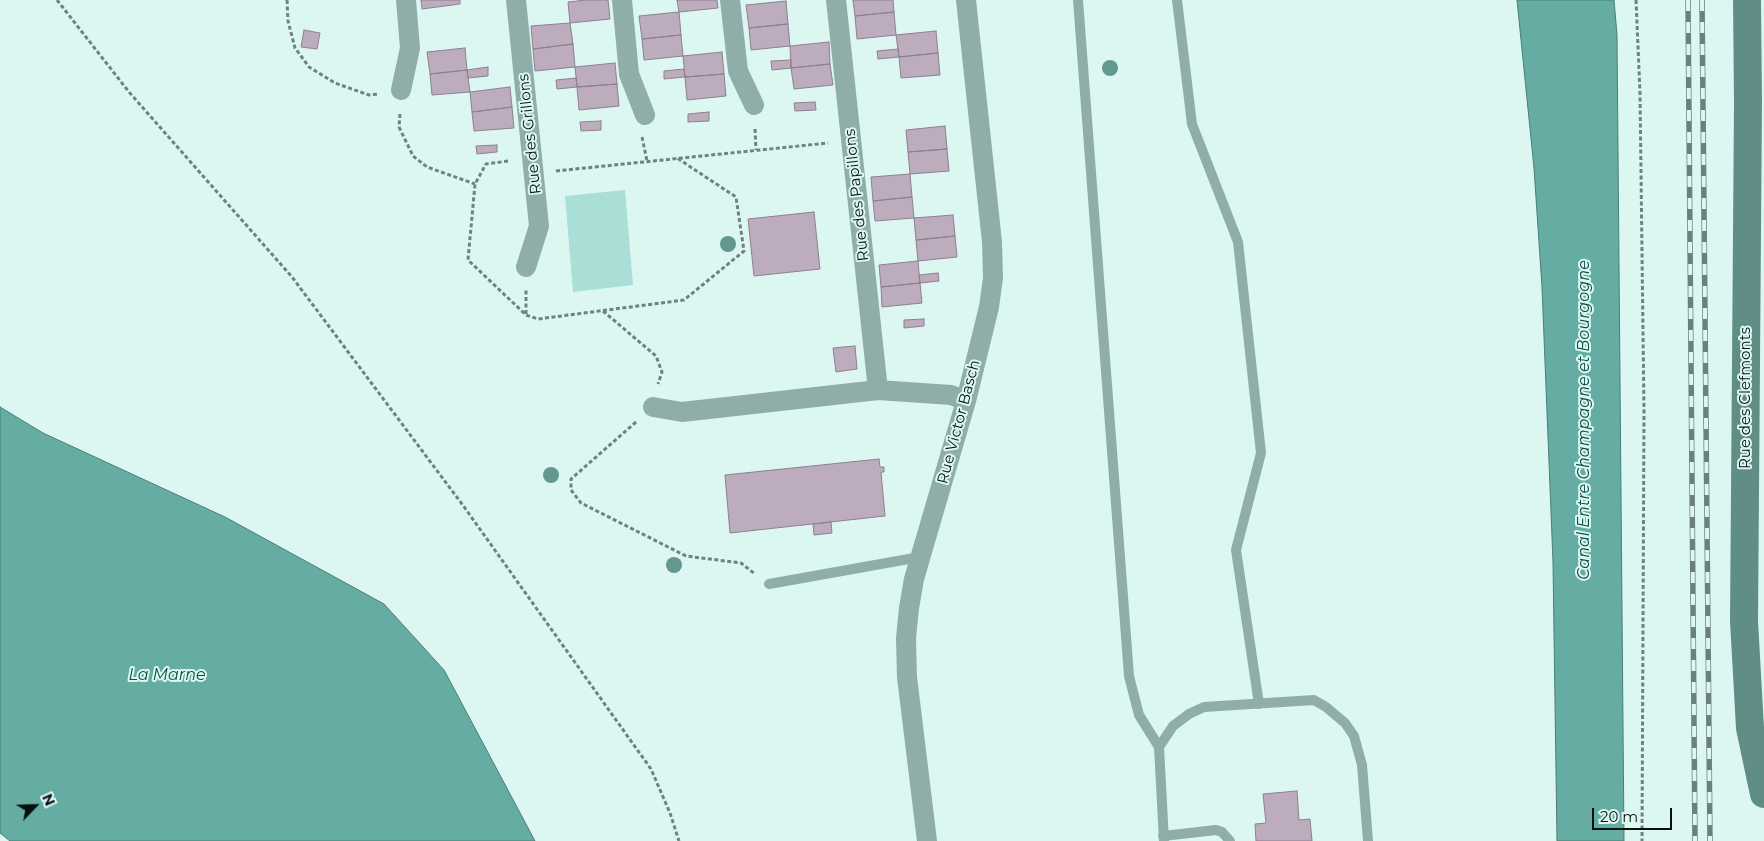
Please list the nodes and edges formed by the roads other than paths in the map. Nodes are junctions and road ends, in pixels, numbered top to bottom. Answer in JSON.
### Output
{"nodes":[{"id":1,"x":406,"y":0,"type":"edge"},
{"id":2,"x":516,"y":0,"type":"edge"},
{"id":3,"x":622,"y":0,"type":"edge"},
{"id":4,"x":730,"y":0,"type":"edge"},
{"id":5,"x":836,"y":0,"type":"edge"},
{"id":6,"x":966,"y":0,"type":"edge"},
{"id":7,"x":1078,"y":0,"type":"edge"},
{"id":8,"x":1176,"y":0,"type":"edge"},
{"id":9,"x":1747,"y":0,"type":"edge"},
{"id":10,"x":401,"y":90,"type":"road end"},
{"id":11,"x":754,"y":105,"type":"dead end"},
{"id":12,"x":645,"y":115,"type":"dead end"},
{"id":13,"x":526,"y":267,"type":"dead end"},
{"id":14,"x":878,"y":390,"type":"junction"},
{"id":15,"x":966,"y":401,"type":"junction"},
{"id":16,"x":652,"y":407,"type":"road end"},
{"id":17,"x":920,"y":557,"type":"junction"},
{"id":18,"x":769,"y":584,"type":"road end"},
{"id":19,"x":1258,"y":704,"type":"junction"},
{"id":20,"x":1159,"y":746,"type":"junction"},
{"id":21,"x":1764,"y":794,"type":"edge"},
{"id":22,"x":1164,"y":838,"type":"edge"},
{"id":23,"x":927,"y":841,"type":"edge"},
{"id":24,"x":1230,"y":841,"type":"edge"},
{"id":25,"x":1368,"y":841,"type":"edge"}],
"edges":[{"from":1,"to":10,"type":"street"},
{"from":2,"to":13,"type":"street","name":"Rue des Grillons"},
{"from":3,"to":12,"type":"street"},
{"from":4,"to":11,"type":"street"},
{"from":5,"to":14,"type":"street","name":"Rue des Papillons"},
{"from":6,"to":15,"type":"street","name":"Rue Victor Basch"},
{"from":7,"to":20,"type":"lane"},
{"from":8,"to":19,"type":"lane"},
{"from":9,"to":21,"type":"street","name":"Rue des Clefmonts"},
{"from":14,"to":15,"type":"street"},
{"from":14,"to":16,"type":"street"},
{"from":15,"to":17,"type":"street","name":"Rue Victor Basch"},
{"from":17,"to":18,"type":"lane"},
{"from":17,"to":23,"type":"street","name":"Rue Victor Basch"},
{"from":19,"to":20,"type":"lane"},
{"from":19,"to":25,"type":"lane"},
{"from":20,"to":22,"type":"lane"},
{"from":22,"to":24,"type":"lane"}]}
